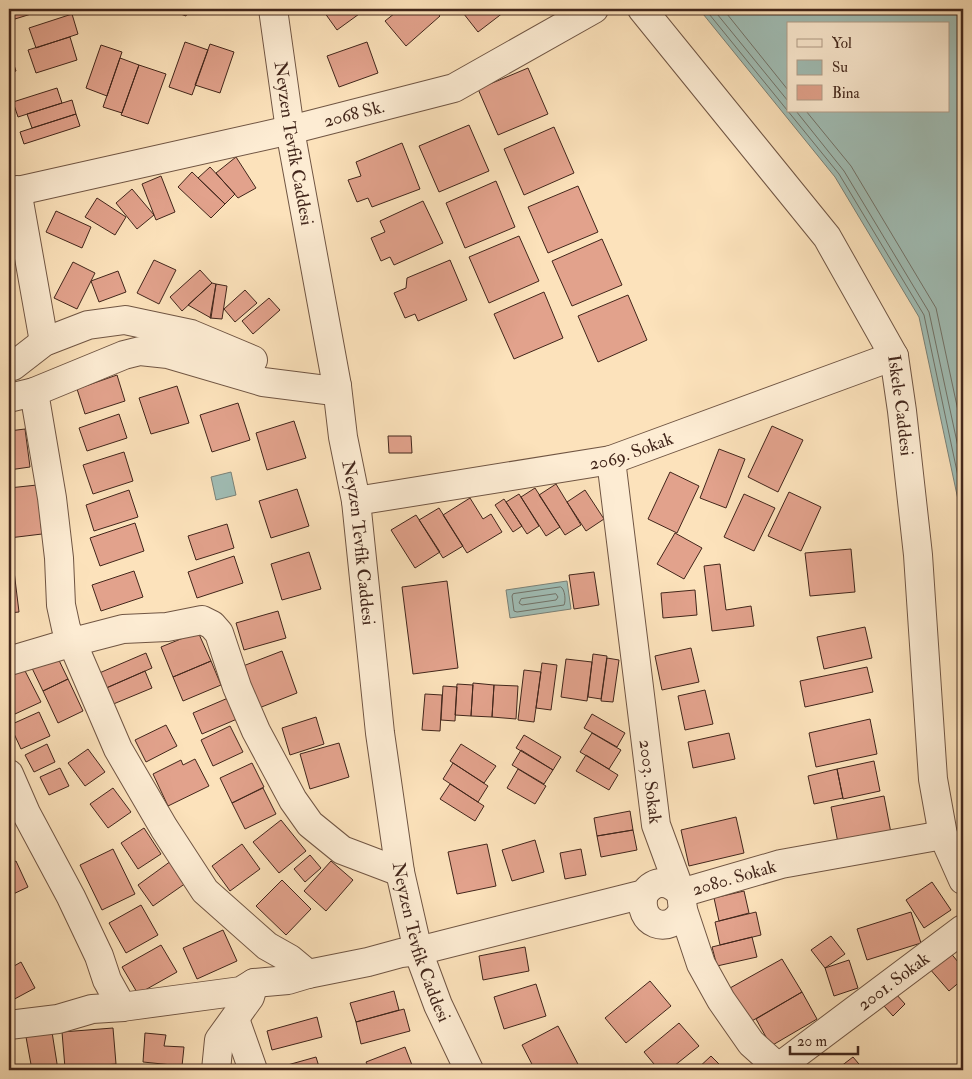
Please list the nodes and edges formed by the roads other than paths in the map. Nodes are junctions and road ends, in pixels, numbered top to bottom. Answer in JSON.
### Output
{"nodes":[{"id":1,"x":273,"y":9,"type":"edge"},
{"id":2,"x":594,"y":9,"type":"edge"},
{"id":3,"x":642,"y":9,"type":"edge"},
{"id":4,"x":290,"y":130,"type":"junction"},
{"id":5,"x":13,"y":192,"type":"edge"},
{"id":6,"x":44,"y":342,"type":"junction"},
{"id":7,"x":894,"y":356,"type":"junction"},
{"id":8,"x":253,"y":360,"type":"dead end"},
{"id":9,"x":9,"y":367,"type":"edge"},
{"id":10,"x":337,"y":386,"type":"junction"},
{"id":11,"x":22,"y":395,"type":"edge"},
{"id":12,"x":611,"y":460,"type":"junction"},
{"id":13,"x":356,"y":501,"type":"junction"},
{"id":14,"x":73,"y":642,"type":"junction"},
{"id":15,"x":9,"y":661,"type":"edge"},
{"id":16,"x":9,"y":774,"type":"edge"},
{"id":17,"x":943,"y":835,"type":"junction"},
{"id":18,"x":400,"y":872,"type":"junction"},
{"id":19,"x":963,"y":880,"type":"edge"},
{"id":20,"x":682,"y":902,"type":"junction"},
{"id":21,"x":963,"y":929,"type":"edge"},
{"id":22,"x":418,"y":951,"type":"junction"},
{"id":23,"x":308,"y":974,"type":"junction"},
{"id":24,"x":254,"y":983,"type":"junction"},
{"id":25,"x":122,"y":1007,"type":"junction"},
{"id":26,"x":235,"y":1019,"type":"junction"},
{"id":27,"x":9,"y":1026,"type":"edge"},
{"id":28,"x":778,"y":1069,"type":"edge"},
{"id":29,"x":216,"y":1070,"type":"edge"},
{"id":30,"x":253,"y":1070,"type":"edge"},
{"id":31,"x":469,"y":1070,"type":"edge"}],
"edges":[{"from":1,"to":4,"type":"street","name":"Neyzen Tevfik Caddesi"},
{"from":2,"to":4,"type":"street","name":"2068 Sk."},
{"from":3,"to":7,"type":"street","name":"Iskele Caddesi"},
{"from":4,"to":5,"type":"street","name":"2068 Sk."},
{"from":4,"to":10,"type":"street","name":"Neyzen Tevfik Caddesi"},
{"from":5,"to":6,"type":"street"},
{"from":6,"to":8,"type":"street"},
{"from":6,"to":9,"type":"street"},
{"from":7,"to":12,"type":"street","name":"2069. Sokak"},
{"from":7,"to":17,"type":"street","name":"Iskele Caddesi"},
{"from":10,"to":11,"type":"street"},
{"from":10,"to":13,"type":"street","name":"Neyzen Tevfik Caddesi"},
{"from":11,"to":14,"type":"street"},
{"from":12,"to":13,"type":"street","name":"2069. Sokak"},
{"from":12,"to":20,"type":"street","name":"2003. Sokak"},
{"from":13,"to":18,"type":"street","name":"Neyzen Tevfik Caddesi"},
{"from":14,"to":15,"type":"street"},
{"from":14,"to":18,"type":"street"},
{"from":14,"to":23,"type":"street"},
{"from":16,"to":25,"type":"street"},
{"from":17,"to":19,"type":"street","name":"Iskele Caddesi"},
{"from":17,"to":20,"type":"street","name":"2080. Sokak"},
{"from":18,"to":22,"type":"street","name":"Neyzen Tevfik Caddesi"},
{"from":20,"to":22,"type":"street","name":"2080. Sokak"},
{"from":20,"to":28,"type":"street","name":"2003. Sokak"},
{"from":21,"to":28,"type":"street","name":"2001. Sokak"},
{"from":22,"to":23,"type":"street","name":"2080. Sokak"},
{"from":22,"to":31,"type":"street","name":"Neyzen Tevfik Caddesi"},
{"from":23,"to":24,"type":"street","name":"2080. Sokak"},
{"from":24,"to":25,"type":"street","name":"2080. Sokak"},
{"from":24,"to":26,"type":"street"},
{"from":25,"to":27,"type":"street","name":"2080. Sokak"},
{"from":26,"to":29,"type":"street"},
{"from":26,"to":30,"type":"street"}]}
